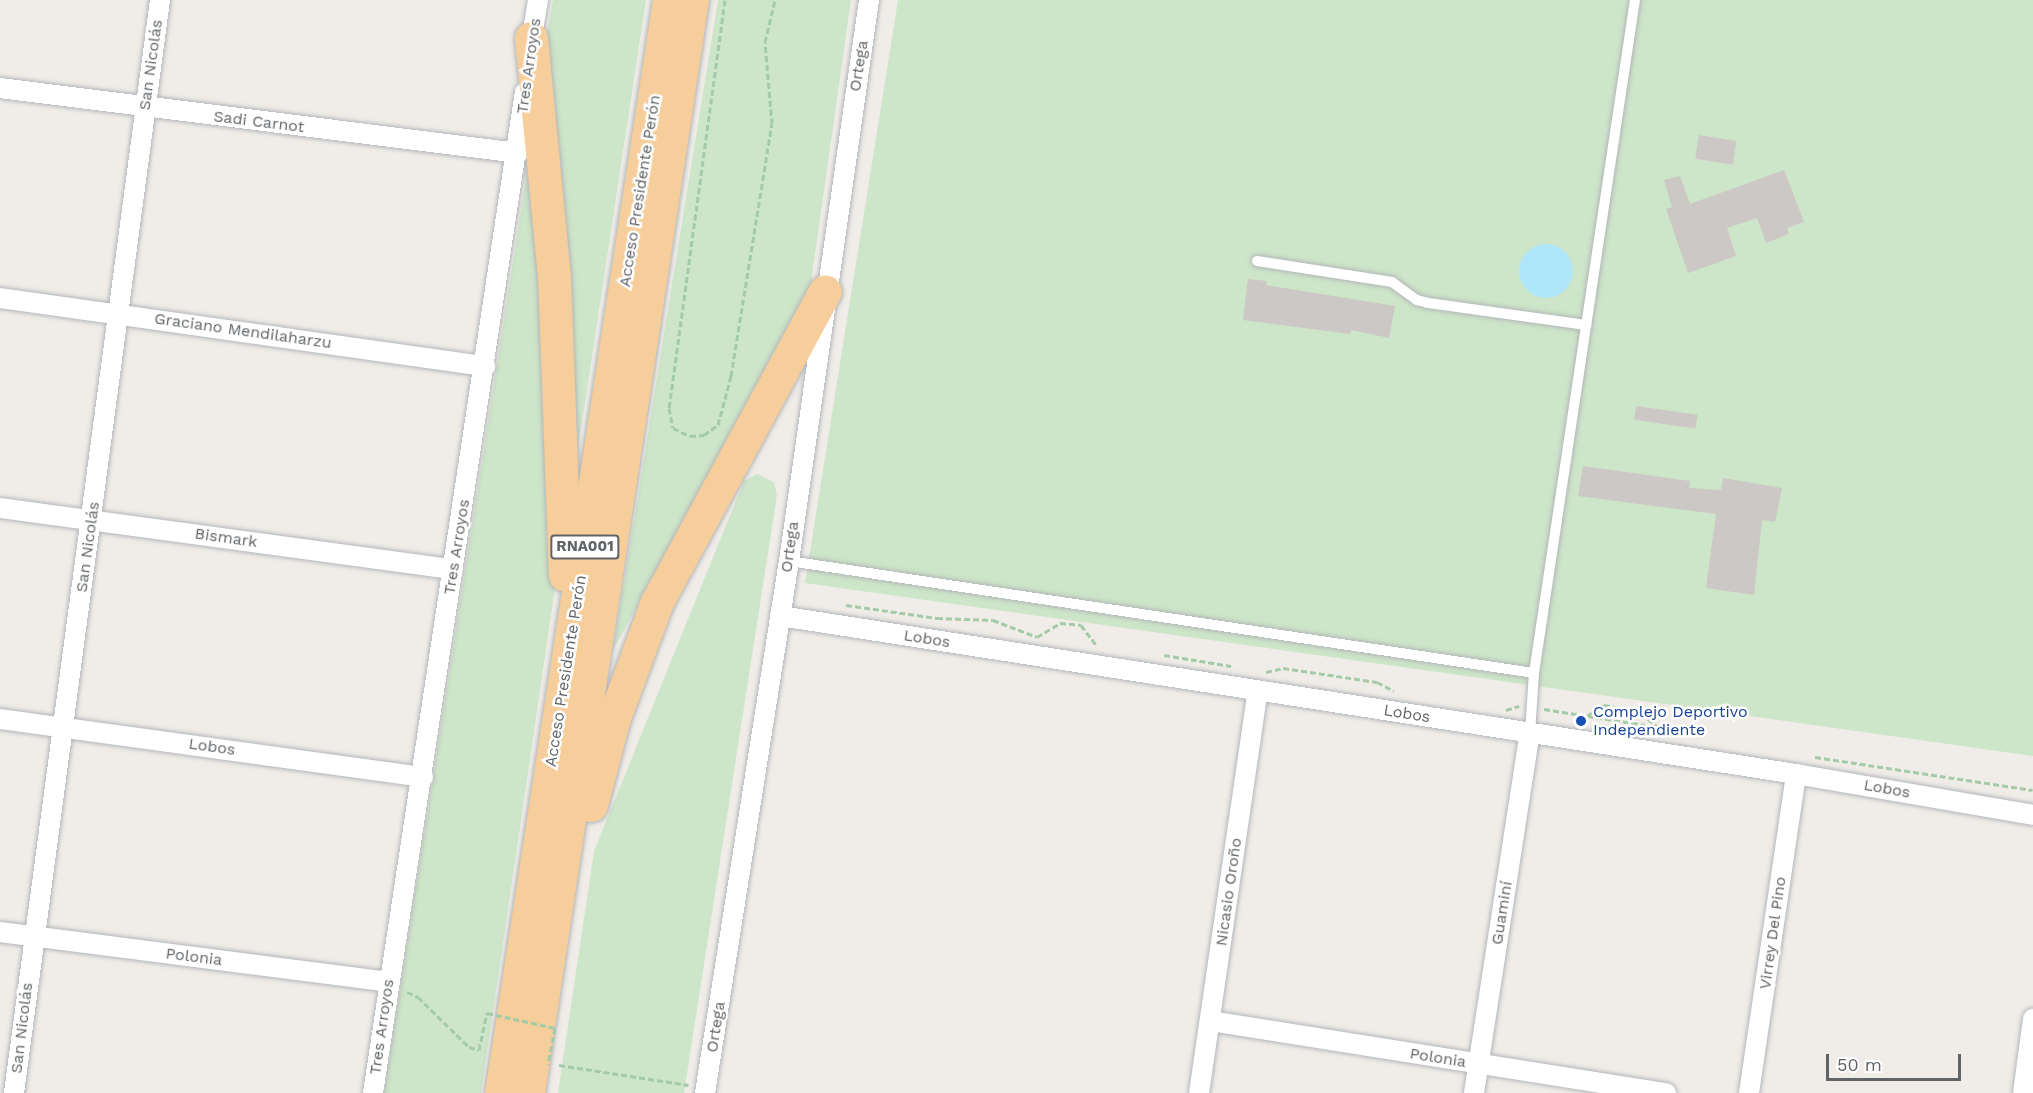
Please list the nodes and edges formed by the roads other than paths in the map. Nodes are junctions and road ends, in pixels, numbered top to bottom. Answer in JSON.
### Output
{"nodes":[{"id":1,"x":160,"y":0,"type":"edge"},
{"id":2,"x":538,"y":0,"type":"edge"},
{"id":3,"x":669,"y":0,"type":"edge"},
{"id":4,"x":692,"y":0,"type":"edge"},
{"id":5,"x":869,"y":0,"type":"edge"},
{"id":6,"x":1635,"y":0,"type":"edge"},
{"id":7,"x":531,"y":38,"type":"junction"},
{"id":8,"x":0,"y":88,"type":"edge"},
{"id":9,"x":145,"y":109,"type":"junction"},
{"id":10,"x":518,"y":153,"type":"junction"},
{"id":11,"x":1257,"y":261,"type":"dead end"},
{"id":12,"x":825,"y":291,"type":"junction"},
{"id":13,"x":0,"y":298,"type":"edge"},
{"id":14,"x":121,"y":314,"type":"junction"},
{"id":15,"x":1586,"y":325,"type":"junction"},
{"id":16,"x":485,"y":366,"type":"junction"},
{"id":17,"x":0,"y":508,"type":"edge"},
{"id":18,"x":92,"y":520,"type":"junction"},
{"id":19,"x":789,"y":561,"type":"junction"},
{"id":20,"x":453,"y":569,"type":"junction"},
{"id":21,"x":780,"y":616,"type":"junction"},
{"id":22,"x":1534,"y":673,"type":"junction"},
{"id":23,"x":1260,"y":682,"type":"junction"},
{"id":24,"x":0,"y":718,"type":"edge"},
{"id":25,"x":64,"y":727,"type":"junction"},
{"id":26,"x":1530,"y":733,"type":"junction"},
{"id":27,"x":1796,"y":774,"type":"junction"},
{"id":28,"x":550,"y":775,"type":"junction"},
{"id":29,"x":423,"y":777,"type":"junction"},
{"id":30,"x":2033,"y":815,"type":"edge"},
{"id":31,"x":0,"y":932,"type":"edge"},
{"id":32,"x":34,"y":936,"type":"junction"},
{"id":33,"x":388,"y":986,"type":"junction"},
{"id":34,"x":541,"y":1004,"type":"junction"},
{"id":35,"x":2033,"y":1020,"type":"edge"},
{"id":36,"x":1210,"y":1021,"type":"junction"},
{"id":37,"x":1478,"y":1064,"type":"junction"},
{"id":38,"x":706,"y":1090,"type":"edge"},
{"id":39,"x":14,"y":1093,"type":"edge"},
{"id":40,"x":373,"y":1093,"type":"edge"},
{"id":41,"x":501,"y":1093,"type":"edge"},
{"id":42,"x":528,"y":1093,"type":"edge"},
{"id":43,"x":1199,"y":1093,"type":"edge"},
{"id":44,"x":1474,"y":1093,"type":"edge"},
{"id":45,"x":1666,"y":1093,"type":"edge"},
{"id":46,"x":1749,"y":1093,"type":"edge"},
{"id":47,"x":2023,"y":1093,"type":"edge"}],
"edges":[{"from":1,"to":9,"type":"street","name":"San Nicolás"},
{"from":2,"to":7,"type":"street","name":"Tres Arroyos"},
{"from":3,"to":28,"type":"highway","name":"Acceso Presidente Perón","number":"RNA001"},
{"from":4,"to":34,"type":"highway","name":"Acceso Presidente Perón","number":"RNA001"},
{"from":5,"to":12,"type":"street","name":"Ortega"},
{"from":6,"to":15,"type":"lane"},
{"from":7,"to":10,"type":"street","name":"Tres Arroyos"},
{"from":7,"to":28,"type":"highway"},
{"from":8,"to":9,"type":"street","name":"Sadi Carnot"},
{"from":9,"to":10,"type":"street","name":"Sadi Carnot"},
{"from":9,"to":14,"type":"street","name":"San Nicolás"},
{"from":10,"to":16,"type":"street","name":"Tres Arroyos"},
{"from":11,"to":15,"type":"lane"},
{"from":12,"to":19,"type":"street","name":"Ortega"},
{"from":12,"to":34,"type":"highway"},
{"from":13,"to":14,"type":"street","name":"Graciano Mendilaharzu"},
{"from":14,"to":16,"type":"street","name":"Graciano Mendilaharzu"},
{"from":14,"to":18,"type":"street","name":"San Nicolás"},
{"from":15,"to":22,"type":"lane"},
{"from":16,"to":20,"type":"street","name":"Tres Arroyos"},
{"from":17,"to":18,"type":"street","name":"Bismark"},
{"from":18,"to":20,"type":"street","name":"Bismark"},
{"from":18,"to":25,"type":"street","name":"San Nicolás"},
{"from":19,"to":21,"type":"street","name":"Ortega"},
{"from":19,"to":22,"type":"lane"},
{"from":20,"to":29,"type":"street","name":"Tres Arroyos"},
{"from":21,"to":23,"type":"street","name":"Lobos"},
{"from":21,"to":38,"type":"street","name":"Ortega"},
{"from":22,"to":26,"type":"lane"},
{"from":23,"to":26,"type":"street","name":"Lobos"},
{"from":23,"to":36,"type":"street","name":"Nicasio Oroño"},
{"from":24,"to":25,"type":"street","name":"Lobos"},
{"from":25,"to":29,"type":"street","name":"Lobos"},
{"from":25,"to":32,"type":"street","name":"San Nicolás"},
{"from":26,"to":27,"type":"street","name":"Lobos"},
{"from":26,"to":37,"type":"street","name":"Guaminí"},
{"from":27,"to":30,"type":"street","name":"Lobos"},
{"from":27,"to":46,"type":"street","name":"Virrey Del Pino"},
{"from":28,"to":41,"type":"highway","name":"Acceso Presidente Perón","number":"RNA001"},
{"from":29,"to":33,"type":"street","name":"Tres Arroyos"},
{"from":31,"to":32,"type":"street","name":"Polonia"},
{"from":32,"to":33,"type":"street","name":"Polonia"},
{"from":32,"to":39,"type":"street","name":"San Nicolás"},
{"from":33,"to":40,"type":"street","name":"Tres Arroyos"},
{"from":34,"to":42,"type":"highway","name":"Acceso Presidente Perón","number":"RNA001"},
{"from":35,"to":47,"type":"street"},
{"from":36,"to":37,"type":"street","name":"Polonia"},
{"from":36,"to":43,"type":"street","name":"Nicasio Oroño"},
{"from":37,"to":44,"type":"street","name":"Guaminí"},
{"from":37,"to":45,"type":"street","name":"Polonia"}]}
